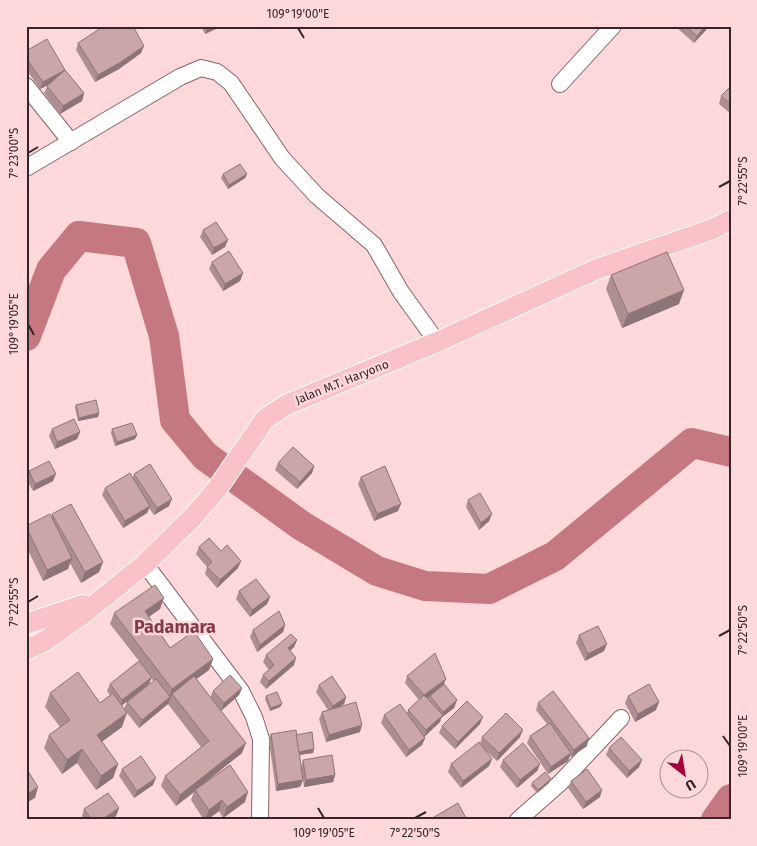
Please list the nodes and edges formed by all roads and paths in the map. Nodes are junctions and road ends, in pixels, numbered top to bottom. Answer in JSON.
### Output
{"nodes":[{"id":1,"x":613,"y":26,"type":"edge"},
{"id":2,"x":560,"y":84,"type":"dead end"},
{"id":3,"x":26,"y":86,"type":"edge"},
{"id":4,"x":71,"y":142,"type":"junction"},
{"id":5,"x":26,"y":168,"type":"edge"},
{"id":6,"x":731,"y":220,"type":"edge"},
{"id":7,"x":437,"y":342,"type":"junction"},
{"id":8,"x":145,"y":564,"type":"junction"},
{"id":9,"x":109,"y":592,"type":"junction"},
{"id":10,"x":26,"y":624,"type":"edge"},
{"id":11,"x":26,"y":650,"type":"edge"},
{"id":12,"x":621,"y":718,"type":"dead end"},
{"id":13,"x":260,"y":820,"type":"edge"},
{"id":14,"x":518,"y":820,"type":"edge"}],
"edges":[{"from":1,"to":2,"type":"street"},
{"from":3,"to":4,"type":"street"},
{"from":4,"to":5,"type":"street"},
{"from":4,"to":7,"type":"street"},
{"from":6,"to":7,"type":"main road","name":"Jalan M.T. Haryono"},
{"from":7,"to":8,"type":"main road","name":"Jalan M.T. Haryono"},
{"from":8,"to":9,"type":"main road","name":"Jalan M.T. Haryono"},
{"from":8,"to":13,"type":"street"},
{"from":9,"to":10,"type":"main road"},
{"from":9,"to":11,"type":"main road","name":"Jalan M.T. Haryono"},
{"from":12,"to":14,"type":"street"}]}
